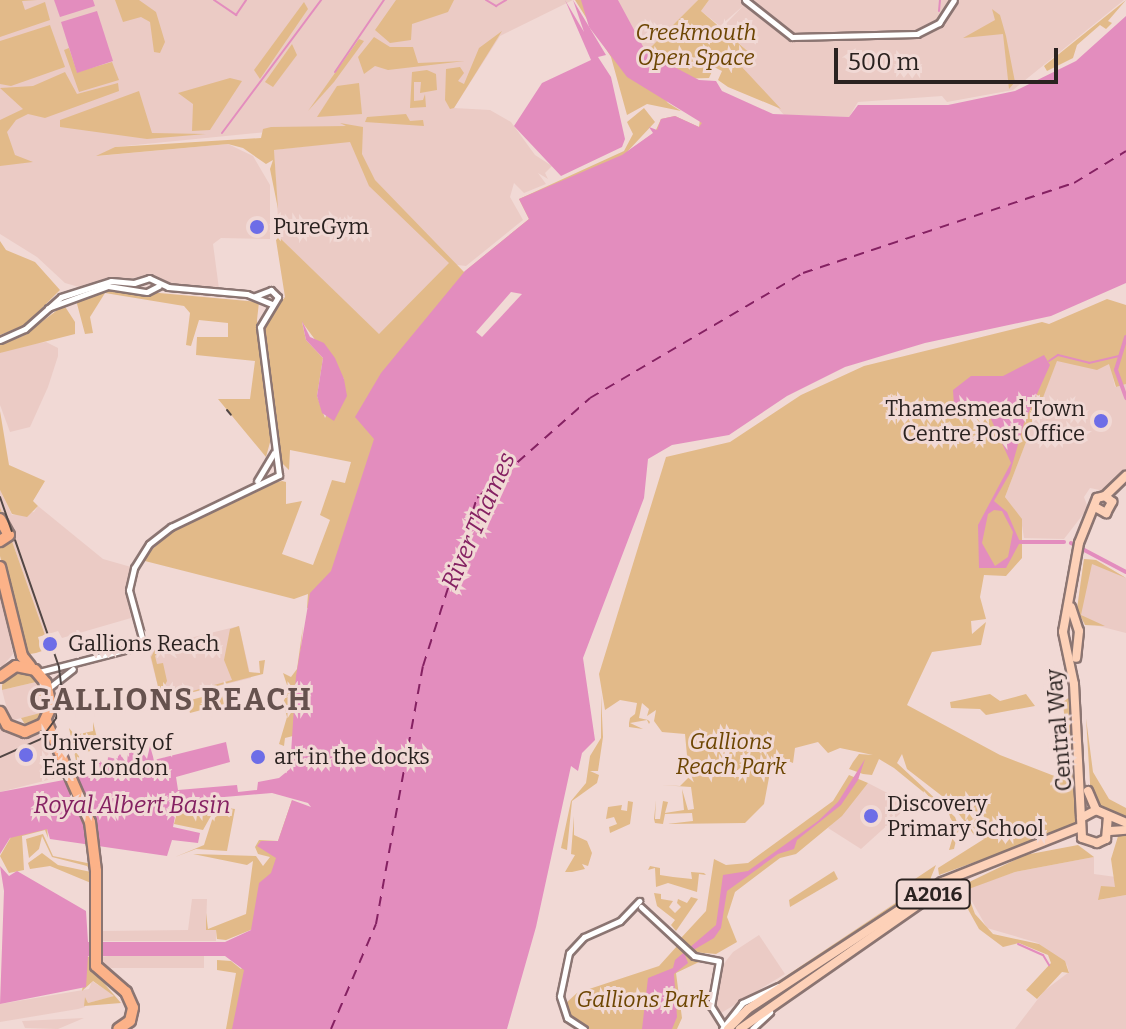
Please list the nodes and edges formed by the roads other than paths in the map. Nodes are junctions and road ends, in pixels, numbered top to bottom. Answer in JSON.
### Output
{"nodes":[{"id":1,"x":745,"y":0,"type":"edge"},
{"id":2,"x":954,"y":0,"type":"edge"},
{"id":3,"x":153,"y":281,"type":"junction"},
{"id":4,"x":141,"y":282,"type":"junction"},
{"id":5,"x":160,"y":285,"type":"junction"},
{"id":6,"x":152,"y":289,"type":"junction"},
{"id":7,"x":144,"y":291,"type":"junction"},
{"id":8,"x":47,"y":308,"type":"junction"},
{"id":9,"x":0,"y":340,"type":"edge"},
{"id":10,"x":274,"y":453,"type":"junction"},
{"id":11,"x":268,"y":462,"type":"junction"},
{"id":12,"x":275,"y":463,"type":"junction"},
{"id":13,"x":266,"y":478,"type":"junction"},
{"id":14,"x":1126,"y":479,"type":"edge"},
{"id":15,"x":1108,"y":498,"type":"junction"},
{"id":16,"x":1099,"y":510,"type":"junction"},
{"id":17,"x":0,"y":519,"type":"edge"},
{"id":18,"x":0,"y":541,"type":"edge"},
{"id":19,"x":0,"y":567,"type":"edge"},
{"id":20,"x":0,"y":582,"type":"edge"},
{"id":21,"x":1071,"y":625,"type":"junction"},
{"id":22,"x":1065,"y":638,"type":"junction"},
{"id":23,"x":1076,"y":638,"type":"junction"},
{"id":24,"x":77,"y":666,"type":"junction"},
{"id":25,"x":34,"y":670,"type":"junction"},
{"id":26,"x":2,"y":672,"type":"edge"},
{"id":27,"x":48,"y":690,"type":"junction"},
{"id":28,"x":1,"y":717,"type":"edge"},
{"id":29,"x":46,"y":721,"type":"junction"},
{"id":30,"x":34,"y":730,"type":"junction"},
{"id":31,"x":60,"y":750,"type":"junction"},
{"id":32,"x":1096,"y":810,"type":"junction"},
{"id":33,"x":1108,"y":817,"type":"junction"},
{"id":34,"x":1079,"y":823,"type":"junction"},
{"id":35,"x":1126,"y":823,"type":"edge"},
{"id":36,"x":1126,"y":830,"type":"edge"},
{"id":37,"x":1110,"y":831,"type":"junction"},
{"id":38,"x":1086,"y":841,"type":"junction"},
{"id":39,"x":804,"y":972,"type":"junction"},
{"id":40,"x":746,"y":1000,"type":"junction"},
{"id":41,"x":765,"y":1009,"type":"junction"},
{"id":42,"x":714,"y":1015,"type":"junction"},
{"id":43,"x":728,"y":1026,"type":"edge"},
{"id":44,"x":120,"y":1028,"type":"edge"},
{"id":45,"x":584,"y":1029,"type":"edge"},
{"id":46,"x":752,"y":1029,"type":"edge"}],
"edges":[{"from":1,"to":2,"type":"street"},
{"from":3,"to":4,"type":"street"},
{"from":3,"to":5,"type":"street"},
{"from":3,"to":6,"type":"street"},
{"from":4,"to":7,"type":"street"},
{"from":4,"to":8,"type":"street"},
{"from":5,"to":6,"type":"street"},
{"from":5,"to":10,"type":"street"},
{"from":6,"to":7,"type":"street"},
{"from":7,"to":8,"type":"street"},
{"from":8,"to":9,"type":"street"},
{"from":10,"to":11,"type":"street"},
{"from":10,"to":12,"type":"street"},
{"from":11,"to":12,"type":"street"},
{"from":11,"to":13,"type":"street"},
{"from":12,"to":13,"type":"street"},
{"from":13,"to":24,"type":"street"},
{"from":14,"to":15,"type":"main road"},
{"from":15,"to":16,"type":"main road"},
{"from":15,"to":16,"type":"main road"},
{"from":16,"to":21,"type":"main road","name":"Central Way"},
{"from":17,"to":18,"type":"highway"},
{"from":19,"to":25,"type":"highway"},
{"from":20,"to":26,"type":"highway"},
{"from":21,"to":22,"type":"main road","name":"Central Way"},
{"from":21,"to":23,"type":"main road","name":"Central Way"},
{"from":22,"to":23,"type":"main road","name":"Central Way"},
{"from":22,"to":34,"type":"main road","name":"Central Way"},
{"from":23,"to":32,"type":"main road","name":"Central Way"},
{"from":24,"to":25,"type":"street"},
{"from":24,"to":27,"type":"street"},
{"from":25,"to":26,"type":"highway"},
{"from":25,"to":27,"type":"highway"},
{"from":27,"to":29,"type":"highway"},
{"from":28,"to":30,"type":"highway"},
{"from":29,"to":30,"type":"highway"},
{"from":29,"to":31,"type":"highway"},
{"from":30,"to":31,"type":"highway"},
{"from":31,"to":44,"type":"highway"},
{"from":32,"to":33,"type":"main road"},
{"from":32,"to":34,"type":"main road"},
{"from":33,"to":35,"type":"main road"},
{"from":33,"to":37,"type":"main road"},
{"from":34,"to":38,"type":"main road"},
{"from":34,"to":39,"type":"main road","number":"A2016"},
{"from":36,"to":37,"type":"main road"},
{"from":37,"to":38,"type":"main road"},
{"from":38,"to":41,"type":"main road","number":"A2016"},
{"from":39,"to":40,"type":"street","number":"A2016"},
{"from":39,"to":41,"type":"main road","number":"A2016"},
{"from":40,"to":41,"type":"street"},
{"from":40,"to":43,"type":"street"},
{"from":41,"to":43,"type":"main road","number":"A2016"},
{"from":41,"to":46,"type":"street"},
{"from":42,"to":43,"type":"street"},
{"from":42,"to":43,"type":"street"},
{"from":42,"to":45,"type":"street"}]}
